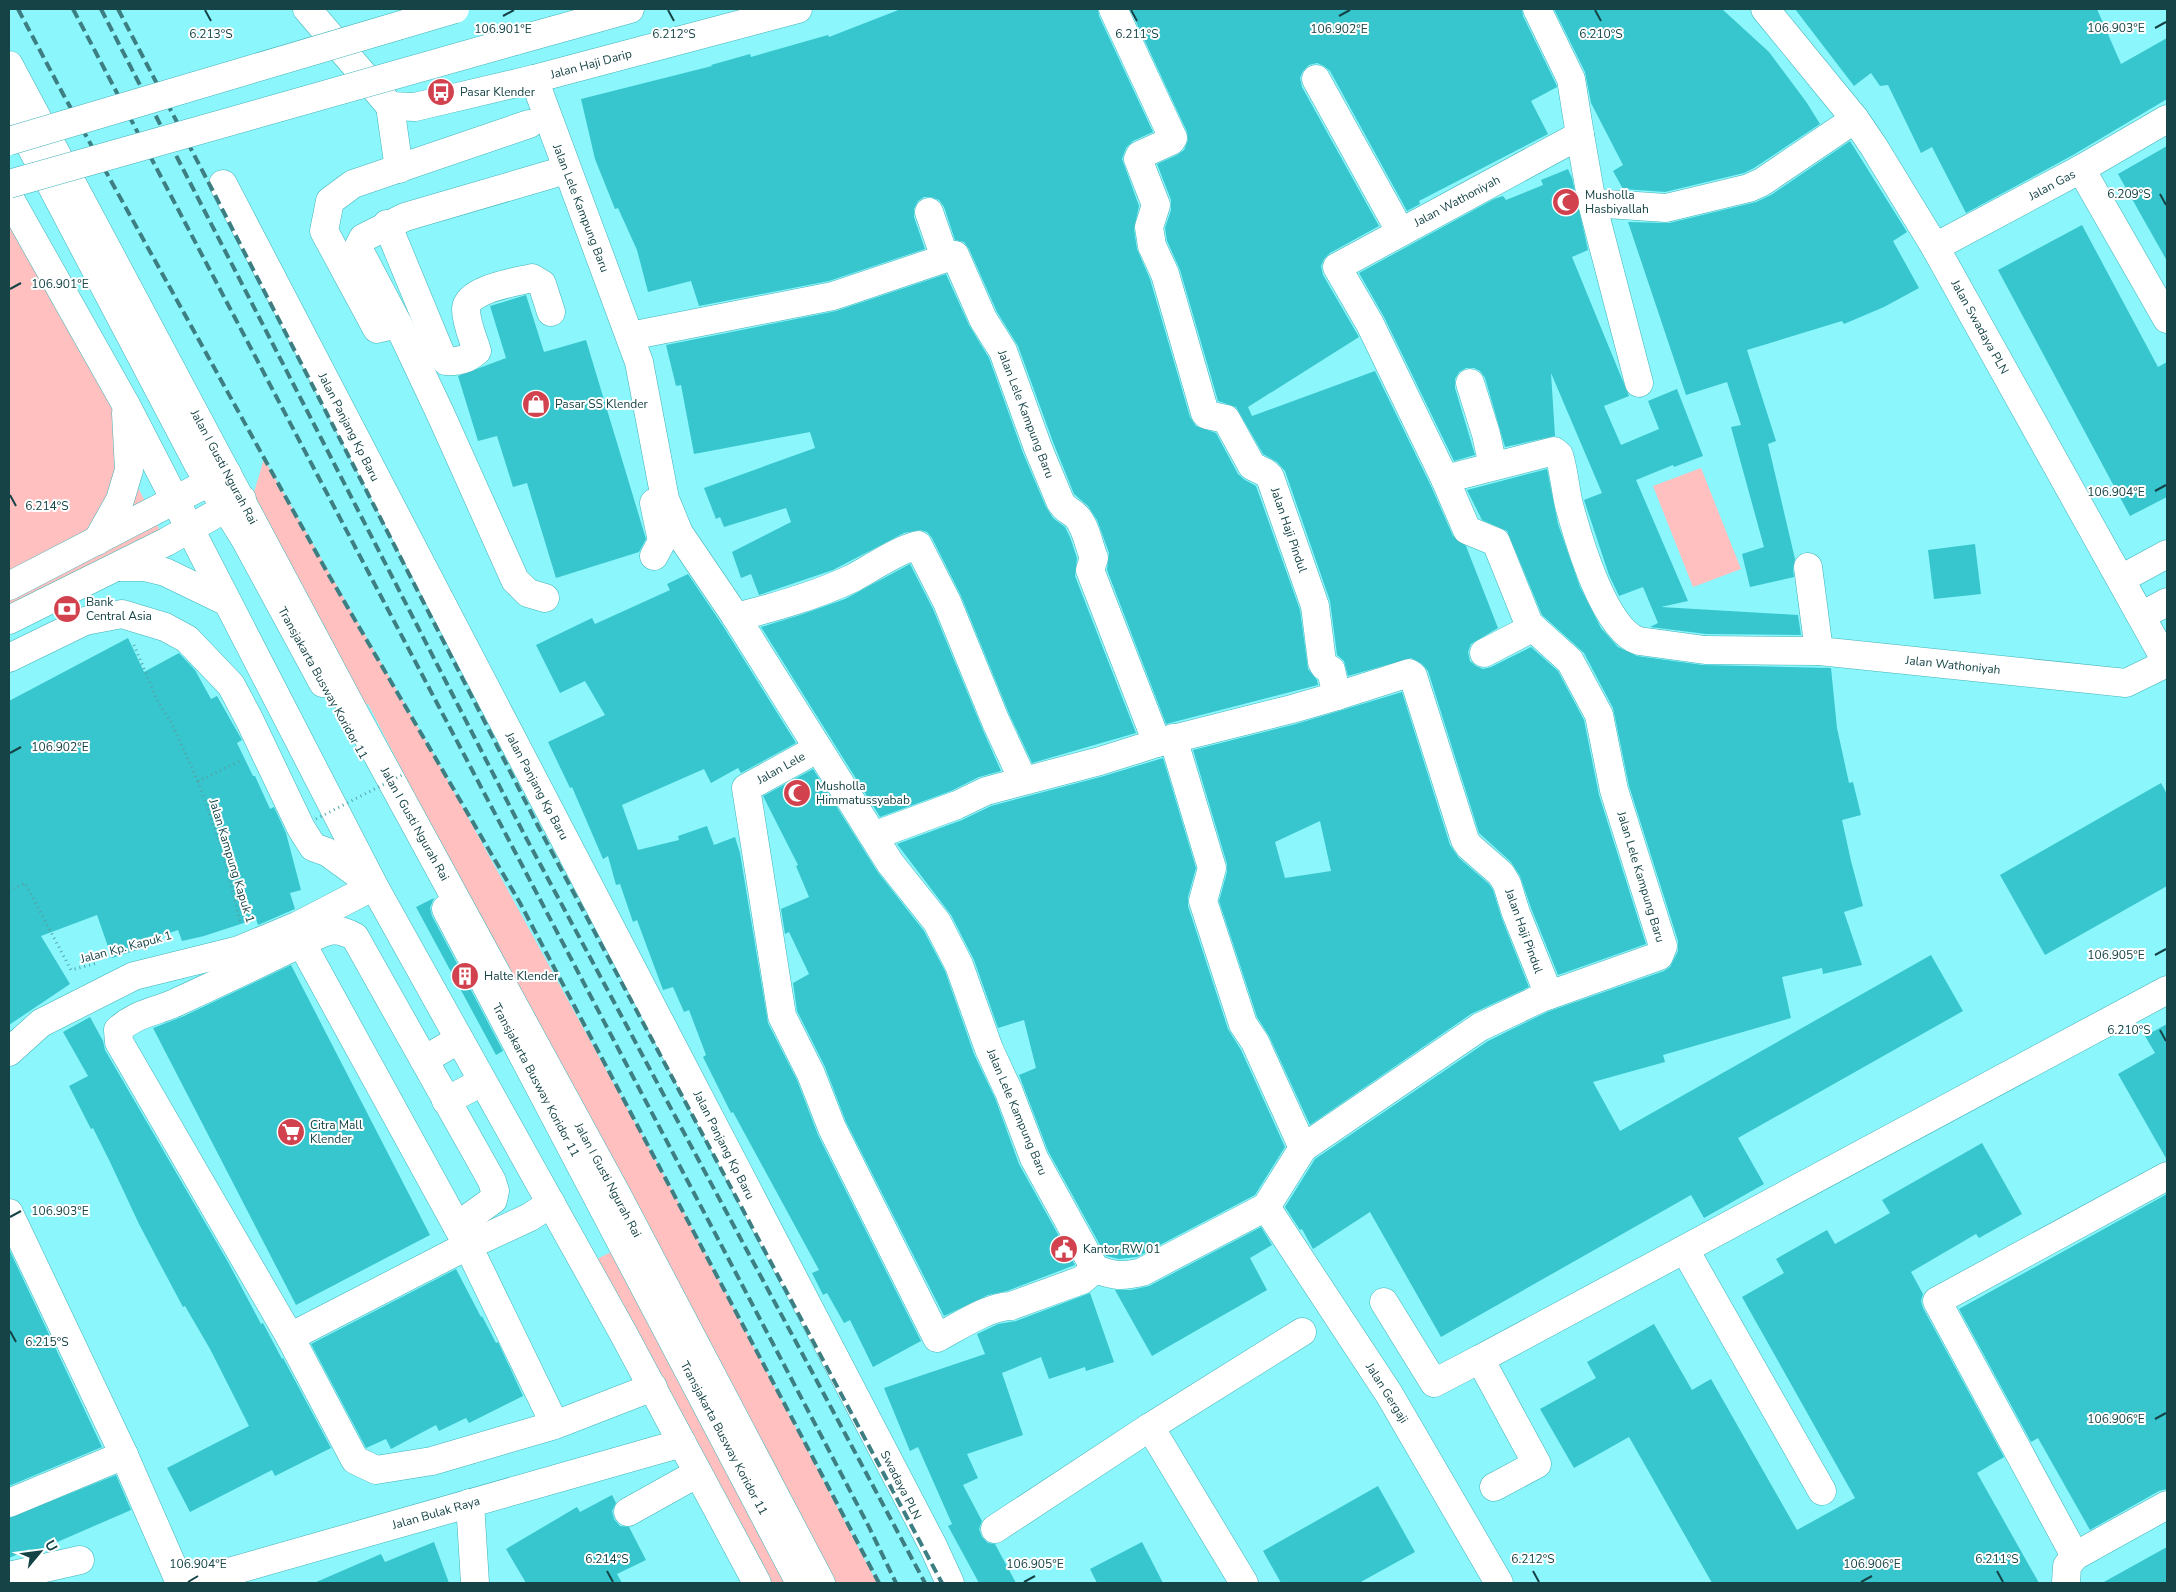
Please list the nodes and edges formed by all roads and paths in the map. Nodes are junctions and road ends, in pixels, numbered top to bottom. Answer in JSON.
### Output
{"nodes":[{"id":1,"x":307,"y":9,"type":"edge"},
{"id":2,"x":455,"y":9,"type":"edge"},
{"id":3,"x":630,"y":9,"type":"edge"},
{"id":4,"x":798,"y":9,"type":"edge"},
{"id":5,"x":1113,"y":9,"type":"edge"},
{"id":6,"x":1537,"y":9,"type":"edge"},
{"id":7,"x":1765,"y":9,"type":"edge"},
{"id":8,"x":9,"y":65,"type":"edge"},
{"id":9,"x":1316,"y":80,"type":"dead end"},
{"id":10,"x":526,"y":81,"type":"junction"},
{"id":11,"x":9,"y":105,"type":"edge"},
{"id":12,"x":390,"y":106,"type":"junction"},
{"id":13,"x":1855,"y":119,"type":"junction"},
{"id":14,"x":2167,"y":119,"type":"edge"},
{"id":15,"x":529,"y":124,"type":"junction"},
{"id":16,"x":1580,"y":135,"type":"junction"},
{"id":17,"x":9,"y":141,"type":"edge"},
{"id":18,"x":399,"y":169,"type":"junction"},
{"id":19,"x":2081,"y":169,"type":"junction"},
{"id":20,"x":552,"y":174,"type":"junction"},
{"id":21,"x":9,"y":184,"type":"edge"},
{"id":22,"x":223,"y":184,"type":"dead end"},
{"id":23,"x":9,"y":197,"type":"edge"},
{"id":24,"x":1592,"y":203,"type":"junction"},
{"id":25,"x":930,"y":212,"type":"dead end"},
{"id":26,"x":388,"y":224,"type":"junction"},
{"id":27,"x":1400,"y":231,"type":"junction"},
{"id":28,"x":1935,"y":247,"type":"junction"},
{"id":29,"x":945,"y":258,"type":"junction"},
{"id":30,"x":552,"y":312,"type":"dead end"},
{"id":31,"x":2167,"y":318,"type":"edge"},
{"id":32,"x":398,"y":324,"type":"junction"},
{"id":33,"x":630,"y":336,"type":"junction"},
{"id":34,"x":1470,"y":383,"type":"dead end"},
{"id":35,"x":1638,"y":383,"type":"dead end"},
{"id":36,"x":125,"y":403,"type":"junction"},
{"id":37,"x":1493,"y":466,"type":"junction"},
{"id":38,"x":218,"y":477,"type":"junction"},
{"id":39,"x":1445,"y":479,"type":"junction"},
{"id":40,"x":174,"y":500,"type":"junction"},
{"id":41,"x":234,"y":504,"type":"junction"},
{"id":42,"x":188,"y":528,"type":"junction"},
{"id":43,"x":97,"y":541,"type":"junction"},
{"id":44,"x":2167,"y":554,"type":"edge"},
{"id":45,"x":654,"y":556,"type":"dead end"},
{"id":46,"x":116,"y":566,"type":"junction"},
{"id":47,"x":1808,"y":567,"type":"dead end"},
{"id":48,"x":2121,"y":579,"type":"junction"},
{"id":49,"x":9,"y":586,"type":"edge"},
{"id":50,"x":545,"y":598,"type":"dead end"},
{"id":51,"x":225,"y":601,"type":"junction"},
{"id":52,"x":2167,"y":602,"type":"edge"},
{"id":53,"x":122,"y":614,"type":"junction"},
{"id":54,"x":2141,"y":616,"type":"junction"},
{"id":55,"x":736,"y":617,"type":"junction"},
{"id":56,"x":9,"y":620,"type":"edge"},
{"id":57,"x":1532,"y":628,"type":"junction"},
{"id":58,"x":1819,"y":651,"type":"junction"},
{"id":59,"x":1484,"y":653,"type":"dead end"},
{"id":60,"x":9,"y":658,"type":"edge"},
{"id":61,"x":2166,"y":658,"type":"edge"},
{"id":62,"x":1337,"y":696,"type":"junction"},
{"id":63,"x":1165,"y":741,"type":"junction"},
{"id":64,"x":264,"y":749,"type":"junction"},
{"id":65,"x":817,"y":749,"type":"junction"},
{"id":66,"x":404,"y":774,"type":"dead end"},
{"id":67,"x":1022,"y":780,"type":"junction"},
{"id":68,"x":198,"y":781,"type":"junction"},
{"id":69,"x":316,"y":819,"type":"dead end"},
{"id":70,"x":872,"y":836,"type":"junction"},
{"id":71,"x":368,"y":889,"type":"junction"},
{"id":72,"x":9,"y":891,"type":"edge"},
{"id":73,"x":300,"y":944,"type":"junction"},
{"id":74,"x":250,"y":946,"type":"junction"},
{"id":75,"x":106,"y":961,"type":"dead end"},
{"id":76,"x":2167,"y":990,"type":"edge"},
{"id":77,"x":1549,"y":995,"type":"junction"},
{"id":78,"x":458,"y":1040,"type":"junction"},
{"id":79,"x":9,"y":1052,"type":"edge"},
{"id":80,"x":424,"y":1060,"type":"junction"},
{"id":81,"x":482,"y":1082,"type":"junction"},
{"id":82,"x":446,"y":1101,"type":"junction"},
{"id":83,"x":1303,"y":1148,"type":"junction"},
{"id":84,"x":2167,"y":1176,"type":"edge"},
{"id":85,"x":551,"y":1203,"type":"junction"},
{"id":86,"x":1266,"y":1207,"type":"junction"},
{"id":87,"x":9,"y":1213,"type":"edge"},
{"id":88,"x":462,"y":1236,"type":"junction"},
{"id":89,"x":1685,"y":1250,"type":"junction"},
{"id":90,"x":1095,"y":1269,"type":"junction"},
{"id":91,"x":1384,"y":1302,"type":"dead end"},
{"id":92,"x":1302,"y":1332,"type":"dead end"},
{"id":93,"x":290,"y":1337,"type":"junction"},
{"id":94,"x":1480,"y":1359,"type":"junction"},
{"id":95,"x":653,"y":1387,"type":"junction"},
{"id":96,"x":850,"y":1388,"type":"joint"},
{"id":97,"x":554,"y":1425,"type":"junction"},
{"id":98,"x":1150,"y":1427,"type":"junction"},
{"id":99,"x":682,"y":1443,"type":"junction"},
{"id":100,"x":124,"y":1455,"type":"junction"},
{"id":101,"x":698,"y":1472,"type":"junction"},
{"id":102,"x":1494,"y":1487,"type":"dead end"},
{"id":103,"x":1822,"y":1491,"type":"dead end"},
{"id":104,"x":9,"y":1503,"type":"edge"},
{"id":105,"x":470,"y":1503,"type":"junction"},
{"id":106,"x":2167,"y":1505,"type":"edge"},
{"id":107,"x":628,"y":1512,"type":"dead end"},
{"id":108,"x":995,"y":1529,"type":"dead end"},
{"id":109,"x":2075,"y":1556,"type":"junction"},
{"id":110,"x":80,"y":1560,"type":"dead end"},
{"id":111,"x":9,"y":1576,"type":"edge"},
{"id":112,"x":180,"y":1583,"type":"edge"},
{"id":113,"x":190,"y":1583,"type":"edge"},
{"id":114,"x":475,"y":1583,"type":"edge"},
{"id":115,"x":757,"y":1583,"type":"edge"},
{"id":116,"x":800,"y":1583,"type":"edge"},
{"id":117,"x":821,"y":1583,"type":"edge"},
{"id":118,"x":950,"y":1583,"type":"edge"},
{"id":119,"x":1244,"y":1583,"type":"edge"},
{"id":120,"x":1499,"y":1583,"type":"edge"},
{"id":121,"x":2066,"y":1583,"type":"edge"}],
"edges":[{"from":1,"to":12,"type":"street"},
{"from":2,"to":17,"type":"street","bridge":true},
{"from":3,"to":21,"type":"street","bridge":true},
{"from":4,"to":10,"type":"street","name":"Jalan Haji Darip"},
{"from":5,"to":62,"type":"street","name":"Jalan Haji Pindul"},
{"from":6,"to":16,"type":"street"},
{"from":7,"to":13,"type":"street","name":"Jalan Swadaya PLN"},
{"from":8,"to":38,"type":"street","name":"Jalan I Gusti Ngurah Rai"},
{"from":9,"to":27,"type":"street"},
{"from":10,"to":12,"type":"street","name":"Jalan Haji Darip"},
{"from":10,"to":15,"type":"street"},
{"from":10,"to":33,"type":"street","name":"Jalan Lele Kampung Baru"},
{"from":11,"to":38,"type":"street"},
{"from":12,"to":18,"type":"street"},
{"from":13,"to":24,"type":"street"},
{"from":13,"to":28,"type":"street","name":"Jalan Swadaya PLN"},
{"from":14,"to":19,"type":"street","name":"Jalan Gas"},
{"from":15,"to":18,"type":"street"},
{"from":15,"to":20,"type":"street"},
{"from":16,"to":24,"type":"street"},
{"from":16,"to":27,"type":"street","name":"Jalan Wathoniyah"},
{"from":18,"to":32,"type":"street"},
{"from":19,"to":28,"type":"street","name":"Jalan Gas"},
{"from":19,"to":31,"type":"street"},
{"from":20,"to":26,"type":"street"},
{"from":20,"to":45,"type":"street"},
{"from":22,"to":96,"type":"street","name":"Jalan Panjang Kp Baru"},
{"from":23,"to":36,"type":"street"},
{"from":24,"to":35,"type":"street"},
{"from":25,"to":29,"type":"street"},
{"from":26,"to":30,"type":"street"},
{"from":26,"to":32,"type":"street"},
{"from":27,"to":39,"type":"street","name":"Jalan Wathoniyah"},
{"from":28,"to":48,"type":"street","name":"Jalan Swadaya PLN"},
{"from":29,"to":33,"type":"street"},
{"from":29,"to":63,"type":"street","name":"Jalan Lele Kampung Baru"},
{"from":32,"to":50,"type":"street"},
{"from":33,"to":55,"type":"street","name":"Jalan Lele Kampung Baru"},
{"from":34,"to":37,"type":"street"},
{"from":36,"to":40,"type":"street"},
{"from":36,"to":43,"type":"street"},
{"from":37,"to":39,"type":"street"},
{"from":37,"to":58,"type":"street","name":"Jalan Wathoniyah"},
{"from":38,"to":40,"type":"street"},
{"from":38,"to":41,"type":"street","name":"Jalan I Gusti Ngurah Rai"},
{"from":39,"to":57,"type":"street","name":"Jalan Lele Kampung Baru"},
{"from":40,"to":42,"type":"street"},
{"from":40,"to":43,"type":"street"},
{"from":41,"to":42,"type":"street"},
{"from":41,"to":116,"type":"street","name":"Transjakarta Busway Koridor 11"},
{"from":41,"to":117,"type":"street","name":"Jalan I Gusti Ngurah Rai"},
{"from":42,"to":46,"type":"street"},
{"from":42,"to":51,"type":"street"},
{"from":43,"to":49,"type":"street"},
{"from":44,"to":48,"type":"street"},
{"from":46,"to":51,"type":"street"},
{"from":46,"to":56,"type":"street"},
{"from":47,"to":58,"type":"street"},
{"from":48,"to":54,"type":"street","name":"Jalan Swadaya PLN"},
{"from":51,"to":71,"type":"street"},
{"from":52,"to":54,"type":"street"},
{"from":53,"to":60,"type":"street"},
{"from":53,"to":64,"type":"street"},
{"from":53,"to":68,"type":"path"},
{"from":54,"to":61,"type":"street","name":"Jalan Swadaya PLN"},
{"from":55,"to":65,"type":"street","name":"Jalan Lele Kampung Baru"},
{"from":55,"to":67,"type":"street"},
{"from":57,"to":59,"type":"street"},
{"from":57,"to":77,"type":"street","name":"Jalan Lele Kampung Baru"},
{"from":58,"to":61,"type":"street","name":"Jalan Wathoniyah"},
{"from":62,"to":63,"type":"street"},
{"from":62,"to":77,"type":"street","name":"Jalan Haji Pindul"},
{"from":63,"to":67,"type":"street"},
{"from":63,"to":83,"type":"street","name":"Jalan Lele Kampung Baru"},
{"from":64,"to":68,"type":"path"},
{"from":64,"to":71,"type":"street"},
{"from":65,"to":70,"type":"street","name":"Jalan Lele Kampung Baru"},
{"from":65,"to":90,"type":"street","name":"Jalan Lele"},
{"from":66,"to":69,"type":"path","bridge":true},
{"from":67,"to":70,"type":"street"},
{"from":68,"to":74,"type":"path","name":"Jalan Kampung Kapuk 1"},
{"from":70,"to":90,"type":"street","name":"Jalan Lele Kampung Baru"},
{"from":71,"to":74,"type":"street"},
{"from":71,"to":78,"type":"street"},
{"from":72,"to":75,"type":"path","name":"Jalan Kp. Kapuk 1"},
{"from":73,"to":80,"type":"street"},
{"from":73,"to":88,"type":"street"},
{"from":73,"to":93,"type":"street"},
{"from":74,"to":79,"type":"street"},
{"from":76,"to":89,"type":"street"},
{"from":77,"to":83,"type":"street","name":"Jalan Lele Kampung Baru"},
{"from":78,"to":80,"type":"street"},
{"from":78,"to":81,"type":"street"},
{"from":80,"to":82,"type":"street"},
{"from":81,"to":82,"type":"street"},
{"from":81,"to":85,"type":"street"},
{"from":82,"to":88,"type":"street"},
{"from":83,"to":86,"type":"street","name":"Jalan Lele Kampung Baru"},
{"from":84,"to":109,"type":"street"},
{"from":85,"to":88,"type":"street"},
{"from":85,"to":95,"type":"street"},
{"from":86,"to":90,"type":"street"},
{"from":86,"to":120,"type":"street","name":"Jalan Gergaji"},
{"from":87,"to":100,"type":"street"},
{"from":88,"to":93,"type":"street"},
{"from":88,"to":97,"type":"street"},
{"from":89,"to":94,"type":"street"},
{"from":89,"to":103,"type":"street"},
{"from":91,"to":94,"type":"street"},
{"from":92,"to":98,"type":"street"},
{"from":93,"to":97,"type":"street"},
{"from":94,"to":102,"type":"street"},
{"from":95,"to":97,"type":"street"},
{"from":95,"to":99,"type":"street"},
{"from":96,"to":118,"type":"street","name":"Swadaya PLN"},
{"from":98,"to":108,"type":"street"},
{"from":98,"to":119,"type":"street"},
{"from":99,"to":101,"type":"street"},
{"from":99,"to":105,"type":"street","name":"Jalan Bulak Raya"},
{"from":100,"to":104,"type":"street"},
{"from":100,"to":112,"type":"street"},
{"from":101,"to":107,"type":"street"},
{"from":101,"to":115,"type":"street"},
{"from":105,"to":113,"type":"street","name":"Jalan Bulak Raya"},
{"from":105,"to":114,"type":"street"},
{"from":106,"to":109,"type":"street"},
{"from":109,"to":121,"type":"street"},
{"from":110,"to":111,"type":"street"}]}
